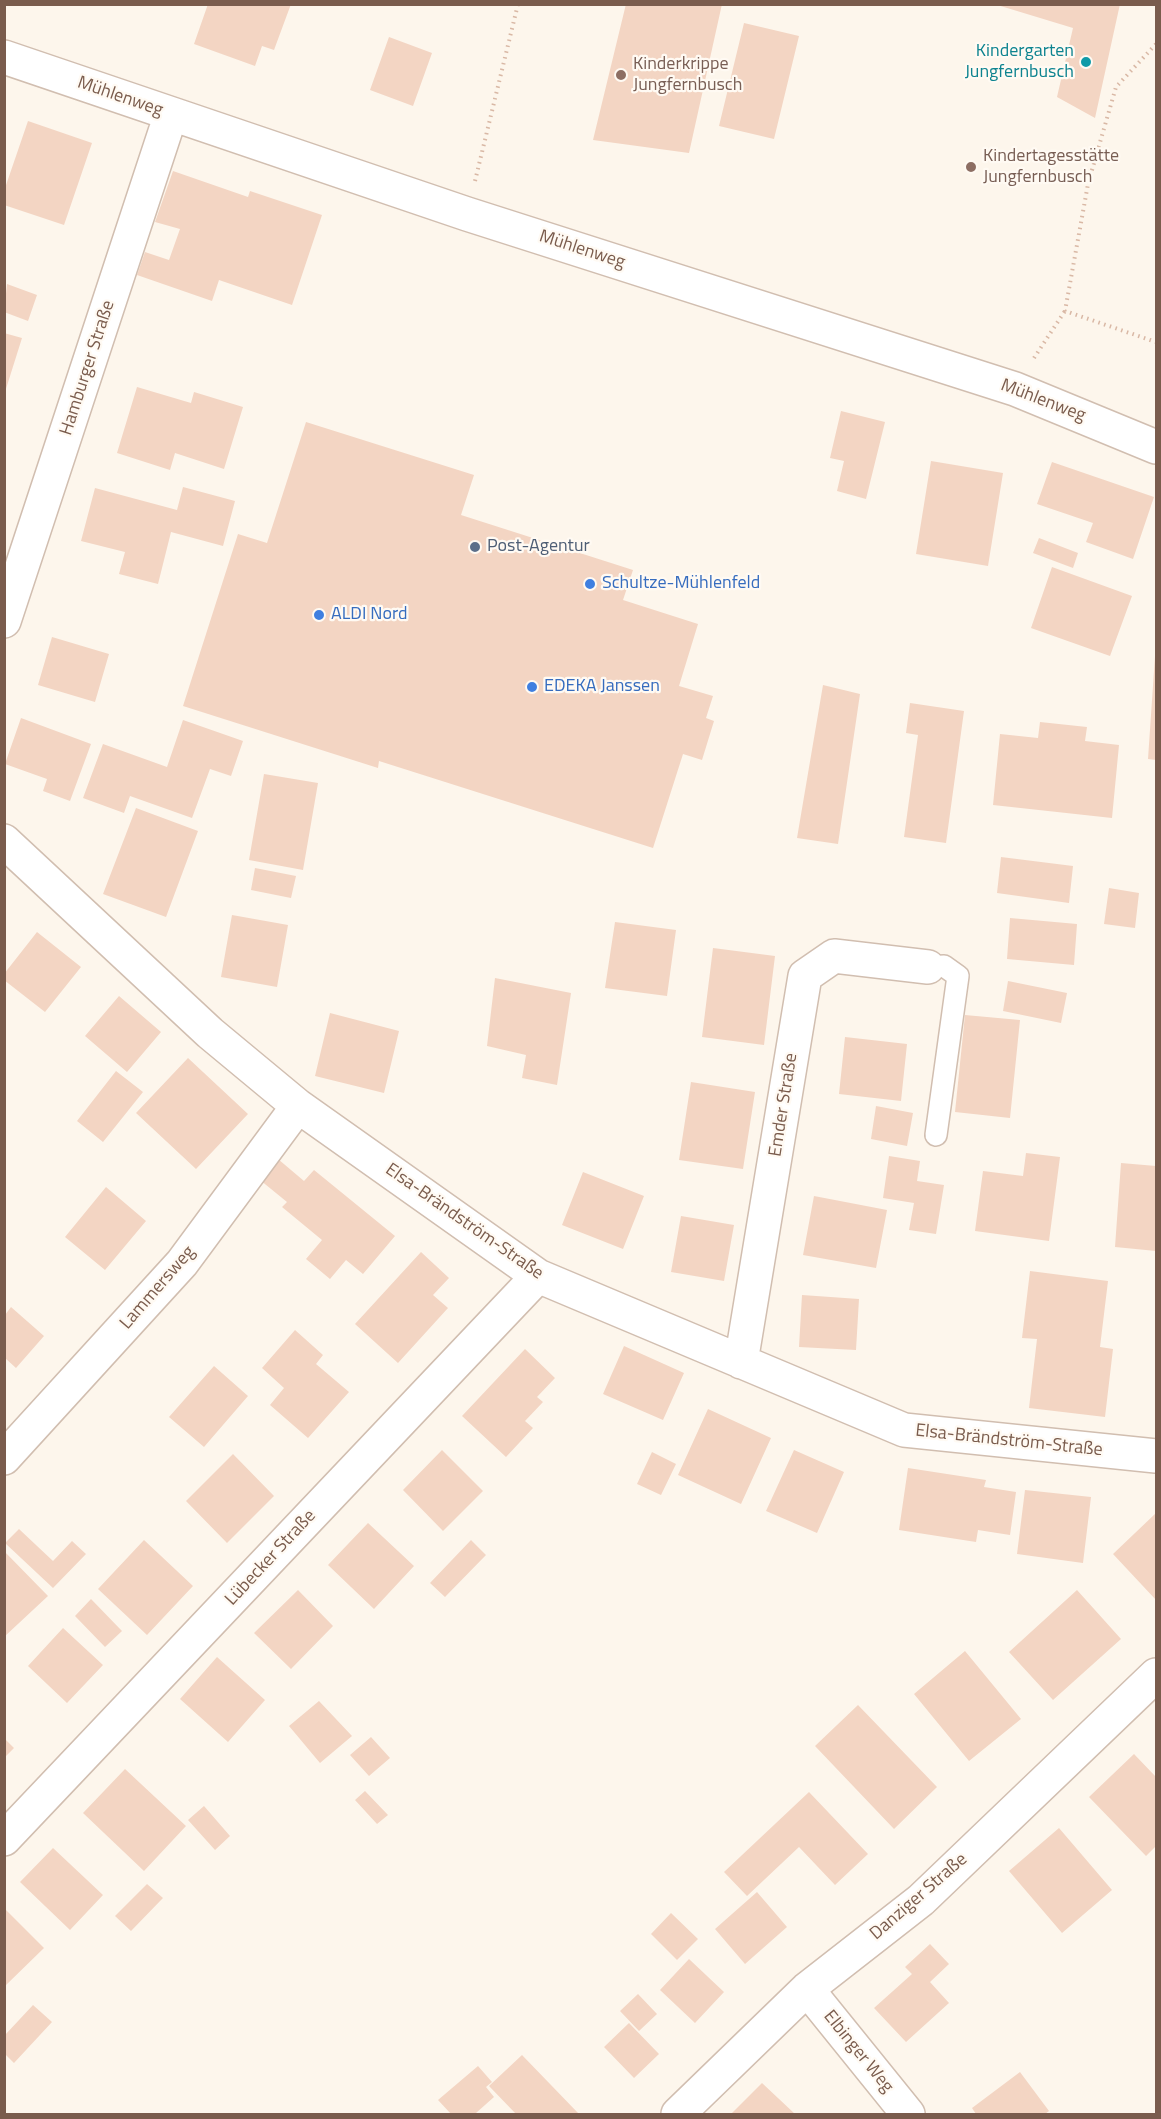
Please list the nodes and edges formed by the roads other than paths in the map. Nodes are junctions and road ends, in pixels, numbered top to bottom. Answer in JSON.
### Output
{"nodes":[{"id":1,"x":4,"y":57,"type":"edge"},
{"id":2,"x":171,"y":114,"type":"junction"},
{"id":3,"x":1156,"y":447,"type":"edge"},
{"id":4,"x":4,"y":621,"type":"edge"},
{"id":5,"x":4,"y":842,"type":"edge"},
{"id":6,"x":928,"y":967,"type":"joint"},
{"id":7,"x":298,"y":1106,"type":"junction"},
{"id":8,"x":936,"y":1135,"type":"dead end"},
{"id":9,"x":538,"y":1276,"type":"junction"},
{"id":10,"x":741,"y":1362,"type":"junction"},
{"id":11,"x":1156,"y":1455,"type":"edge"},
{"id":12,"x":4,"y":1458,"type":"edge"},
{"id":13,"x":1156,"y":1675,"type":"edge"},
{"id":14,"x":4,"y":1839,"type":"edge"},
{"id":15,"x":807,"y":1989,"type":"junction"},
{"id":16,"x":678,"y":2115,"type":"edge"},
{"id":17,"x":908,"y":2115,"type":"edge"}],
"edges":[{"from":1,"to":2,"type":"street","name":"Mühlenweg"},
{"from":2,"to":3,"type":"street","name":"Mühlenweg"},
{"from":2,"to":4,"type":"street","name":"Hamburger Straße"},
{"from":5,"to":7,"type":"street","name":"Elsa-Brändström-Straße"},
{"from":6,"to":8,"type":"lane"},
{"from":6,"to":10,"type":"street","name":"Emder Straße"},
{"from":7,"to":9,"type":"street","name":"Elsa-Brändström-Straße"},
{"from":7,"to":12,"type":"street","name":"Lammersweg"},
{"from":9,"to":10,"type":"street","name":"Elsa-Brändström-Straße"},
{"from":9,"to":14,"type":"street","name":"Lübecker Straße"},
{"from":10,"to":11,"type":"street","name":"Elsa-Brändström-Straße"},
{"from":13,"to":15,"type":"street","name":"Danziger Straße"},
{"from":15,"to":16,"type":"street","name":"Danziger Straße"},
{"from":15,"to":17,"type":"street","name":"Elbinger Weg"}]}
